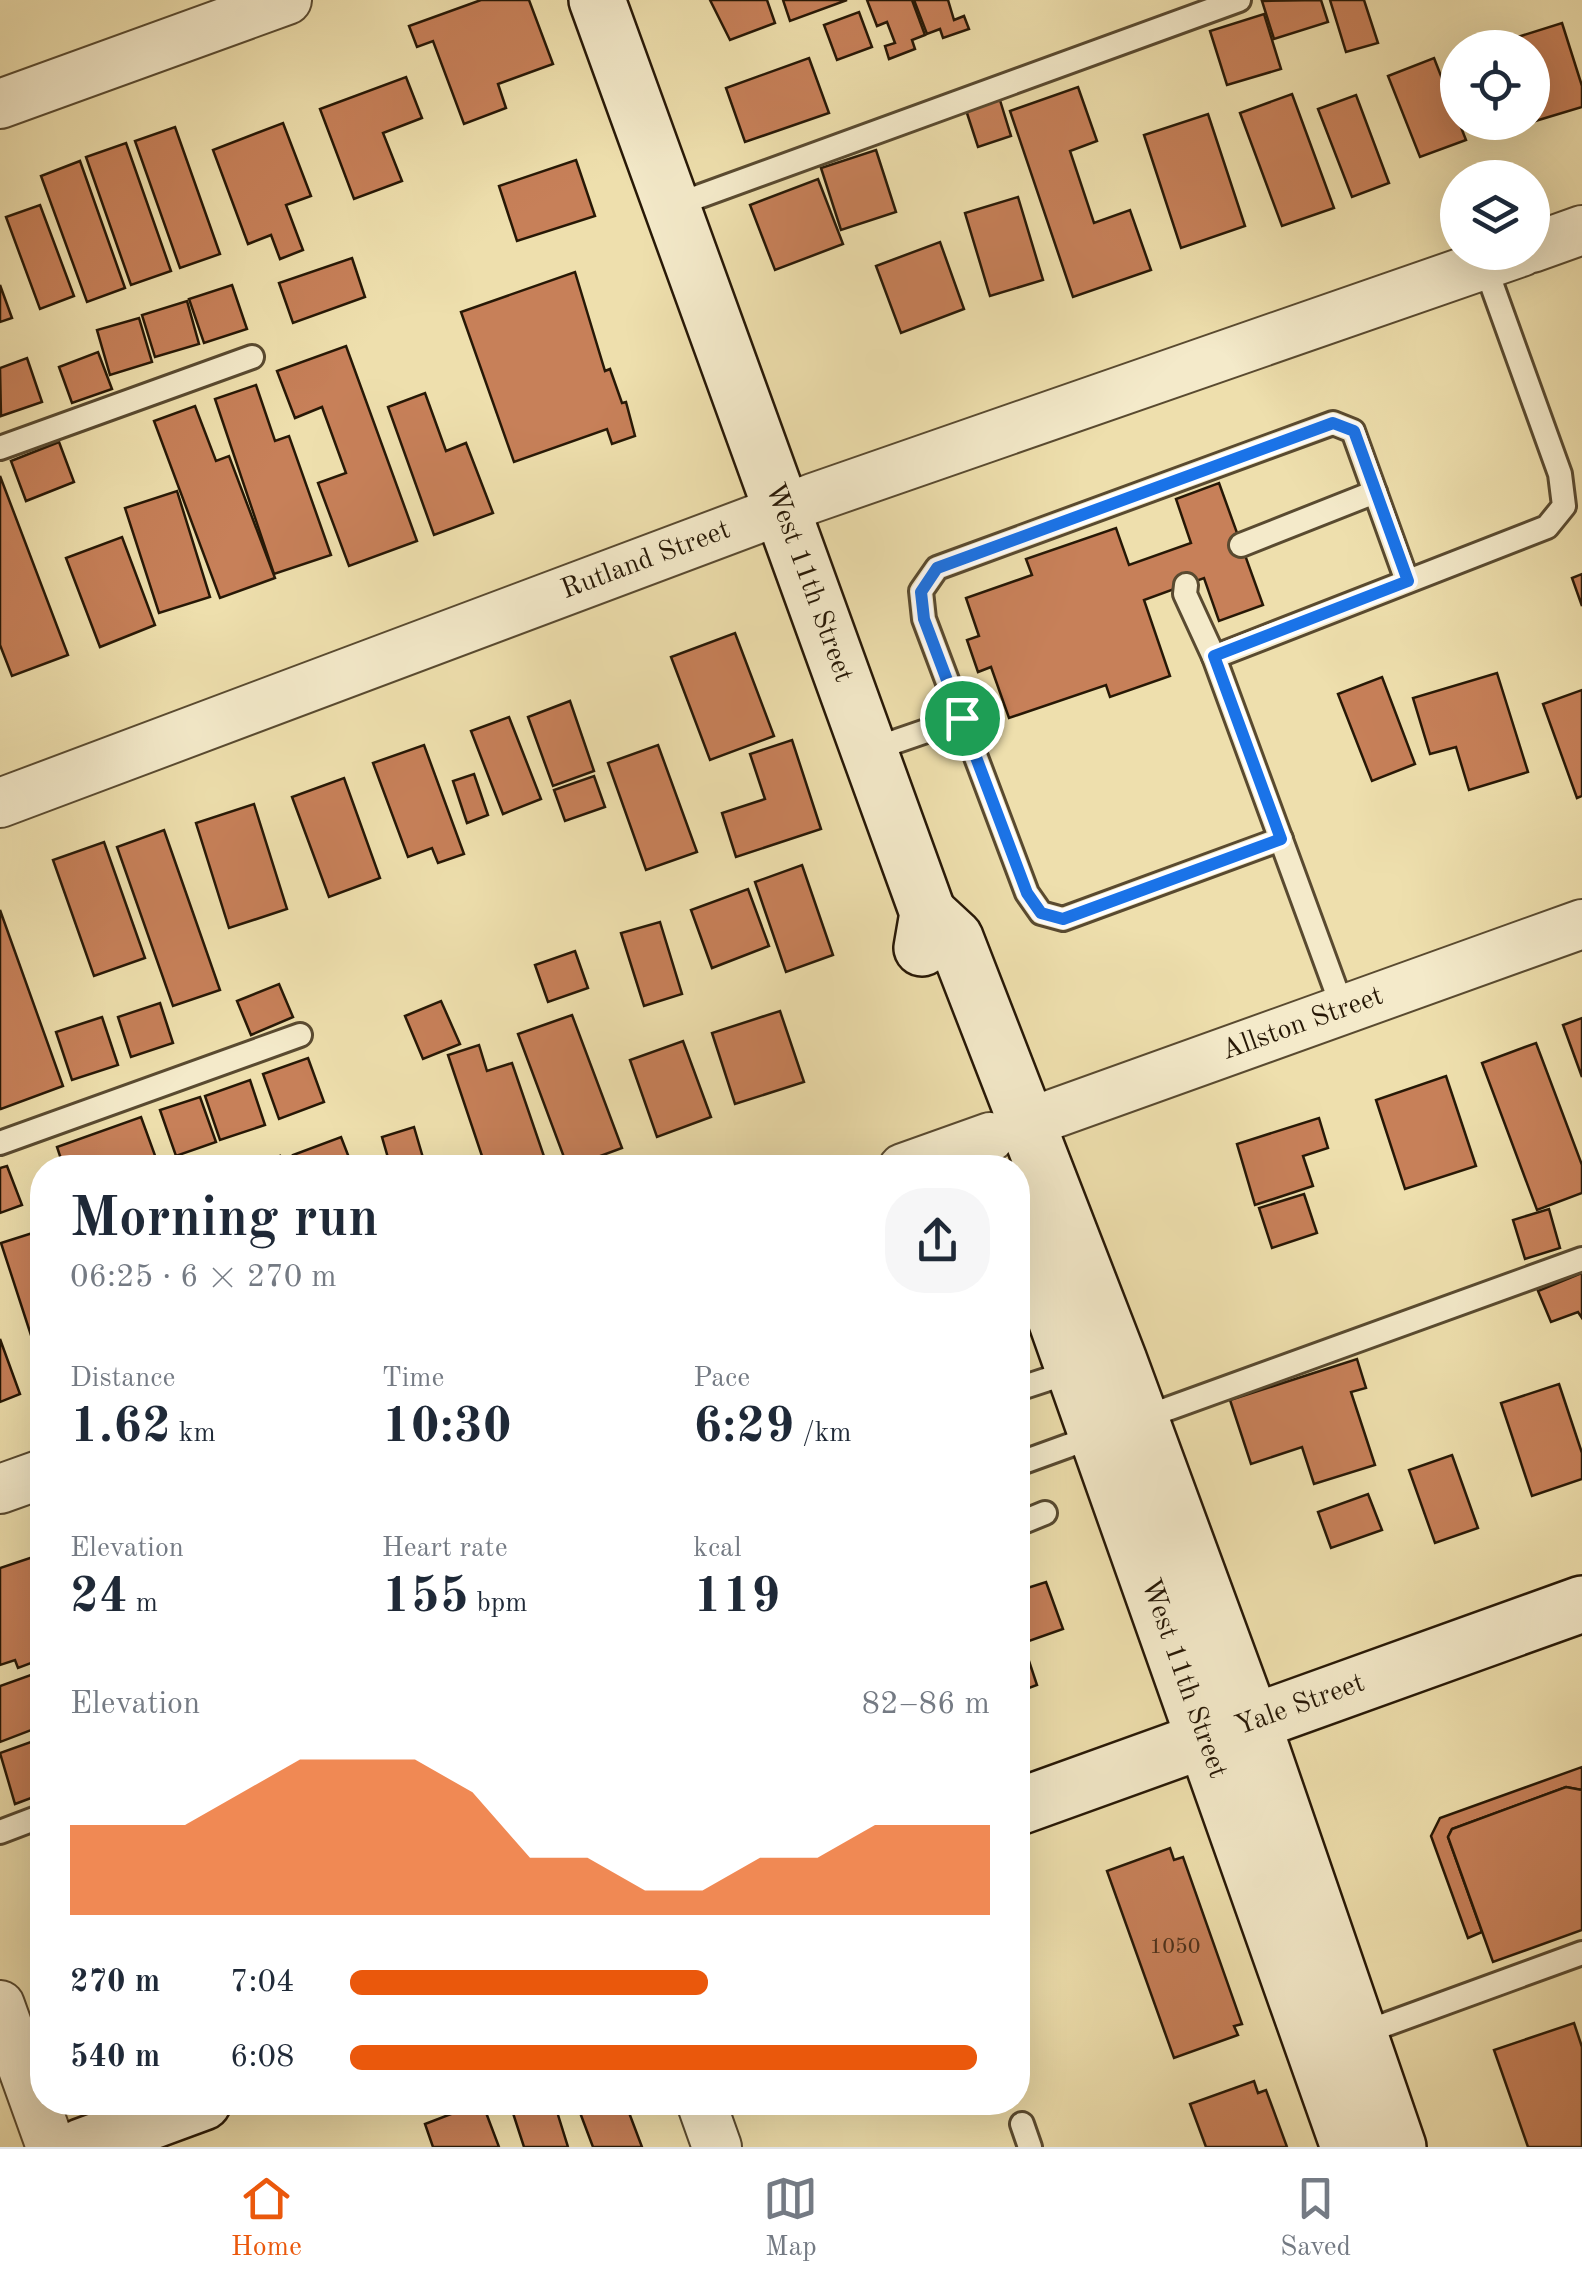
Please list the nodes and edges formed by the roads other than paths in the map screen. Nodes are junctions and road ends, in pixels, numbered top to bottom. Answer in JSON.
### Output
{"nodes":[{"id":1,"x":287,"y":0,"type":"edge"},
{"id":2,"x":597,"y":0,"type":"edge"},
{"id":3,"x":1240,"y":0,"type":"edge"},
{"id":4,"x":0,"y":104,"type":"edge"},
{"id":5,"x":673,"y":206,"type":"junction"},
{"id":6,"x":1582,"y":230,"type":"edge"},
{"id":7,"x":1550,"y":242,"type":"edge"},
{"id":8,"x":1471,"y":270,"type":"edge"},
{"id":9,"x":1506,"y":270,"type":"edge"},
{"id":10,"x":252,"y":357,"type":"dead end"},
{"id":11,"x":0,"y":448,"type":"edge"},
{"id":12,"x":1375,"y":492,"type":"junction"},
{"id":13,"x":783,"y":510,"type":"junction"},
{"id":14,"x":1242,"y":546,"type":"dead end"},
{"id":15,"x":1408,"y":581,"type":"junction"},
{"id":16,"x":1186,"y":585,"type":"dead end"},
{"id":17,"x":1214,"y":656,"type":"junction"},
{"id":18,"x":962,"y":718,"type":"junction"},
{"id":19,"x":871,"y":750,"type":"junction"},
{"id":20,"x":0,"y":803,"type":"edge"},
{"id":21,"x":1281,"y":839,"type":"junction"},
{"id":22,"x":1582,"y":924,"type":"edge"},
{"id":23,"x":1343,"y":1009,"type":"junction"},
{"id":24,"x":300,"y":1035,"type":"dead end"},
{"id":25,"x":0,"y":1143,"type":"edge"},
{"id":26,"x":1005,"y":1143,"type":"edge"},
{"id":27,"x":956,"y":1155,"type":"edge"},
{"id":28,"x":1030,"y":1205,"type":"edge"},
{"id":29,"x":1030,"y":1245,"type":"edge"},
{"id":30,"x":1582,"y":1259,"type":"edge"},
{"id":31,"x":1076,"y":1370,"type":"junction"},
{"id":32,"x":1030,"y":1385,"type":"edge"},
{"id":33,"x":1119,"y":1427,"type":"junction"},
{"id":34,"x":1030,"y":1460,"type":"edge"},
{"id":35,"x":30,"y":1478,"type":"edge"},
{"id":36,"x":0,"y":1489,"type":"edge"},
{"id":37,"x":1045,"y":1514,"type":"dead end"},
{"id":38,"x":1030,"y":1520,"type":"edge"},
{"id":39,"x":1582,"y":1604,"type":"edge"},
{"id":40,"x":1229,"y":1733,"type":"junction"},
{"id":41,"x":1030,"y":1802,"type":"edge"},
{"id":42,"x":30,"y":1821,"type":"edge"},
{"id":43,"x":0,"y":1832,"type":"edge"},
{"id":44,"x":1582,"y":1952,"type":"edge"},
{"id":45,"x":0,"y":2005,"type":"edge"},
{"id":46,"x":1358,"y":2034,"type":"junction"},
{"id":47,"x":30,"y":2087,"type":"edge"},
{"id":48,"x":40,"y":2115,"type":"edge"},
{"id":49,"x":168,"y":2115,"type":"edge"},
{"id":50,"x":706,"y":2115,"type":"edge"},
{"id":51,"x":52,"y":2147,"type":"edge"},
{"id":52,"x":82,"y":2147,"type":"edge"},
{"id":53,"x":717,"y":2147,"type":"edge"},
{"id":54,"x":1349,"y":2147,"type":"edge"},
{"id":55,"x":1398,"y":2147,"type":"edge"}],
"edges":[{"from":1,"to":4,"type":"street"},
{"from":2,"to":5,"type":"main road","name":"West 11th Street"},
{"from":3,"to":5,"type":"lane"},
{"from":5,"to":13,"type":"main road","name":"West 11th Street"},
{"from":6,"to":7,"type":"street"},
{"from":8,"to":13,"type":"street","name":"Rutland Street"},
{"from":9,"to":15,"type":"lane"},
{"from":10,"to":11,"type":"lane"},
{"from":12,"to":14,"type":"lane"},
{"from":12,"to":15,"type":"lane"},
{"from":12,"to":18,"type":"lane"},
{"from":13,"to":19,"type":"main road","name":"West 11th Street"},
{"from":13,"to":20,"type":"street","name":"Rutland Street"},
{"from":15,"to":17,"type":"lane"},
{"from":16,"to":17,"type":"lane"},
{"from":17,"to":21,"type":"lane"},
{"from":18,"to":19,"type":"lane"},
{"from":18,"to":21,"type":"lane"},
{"from":19,"to":26,"type":"main road","name":"West 11th Street"},
{"from":21,"to":23,"type":"lane"},
{"from":22,"to":23,"type":"street","name":"Allston Street"},
{"from":23,"to":26,"type":"street","name":"Allston Street"},
{"from":24,"to":25,"type":"lane"},
{"from":26,"to":27,"type":"street","name":"Allston Street"},
{"from":28,"to":33,"type":"main road","name":"West 11th Street"},
{"from":29,"to":31,"type":"main road","name":"West 11th Street"},
{"from":30,"to":33,"type":"lane"},
{"from":31,"to":32,"type":"lane"},
{"from":31,"to":33,"type":"main road","name":"West 11th Street"},
{"from":33,"to":34,"type":"lane"},
{"from":33,"to":40,"type":"main road","name":"West 11th Street"},
{"from":35,"to":36,"type":"street"},
{"from":37,"to":38,"type":"lane"},
{"from":39,"to":40,"type":"main road","name":"Yale Street"},
{"from":40,"to":41,"type":"main road","name":"Yale Street"},
{"from":40,"to":46,"type":"main road","name":"West 11th Street"},
{"from":40,"to":54,"type":"main road","name":"West 11th Street"},
{"from":42,"to":43,"type":"lane"},
{"from":44,"to":46,"type":"lane"},
{"from":45,"to":47,"type":"street"},
{"from":46,"to":55,"type":"main road","name":"West 11th Street"},
{"from":48,"to":51,"type":"street"},
{"from":49,"to":52,"type":"main road"},
{"from":50,"to":53,"type":"street"}]}
